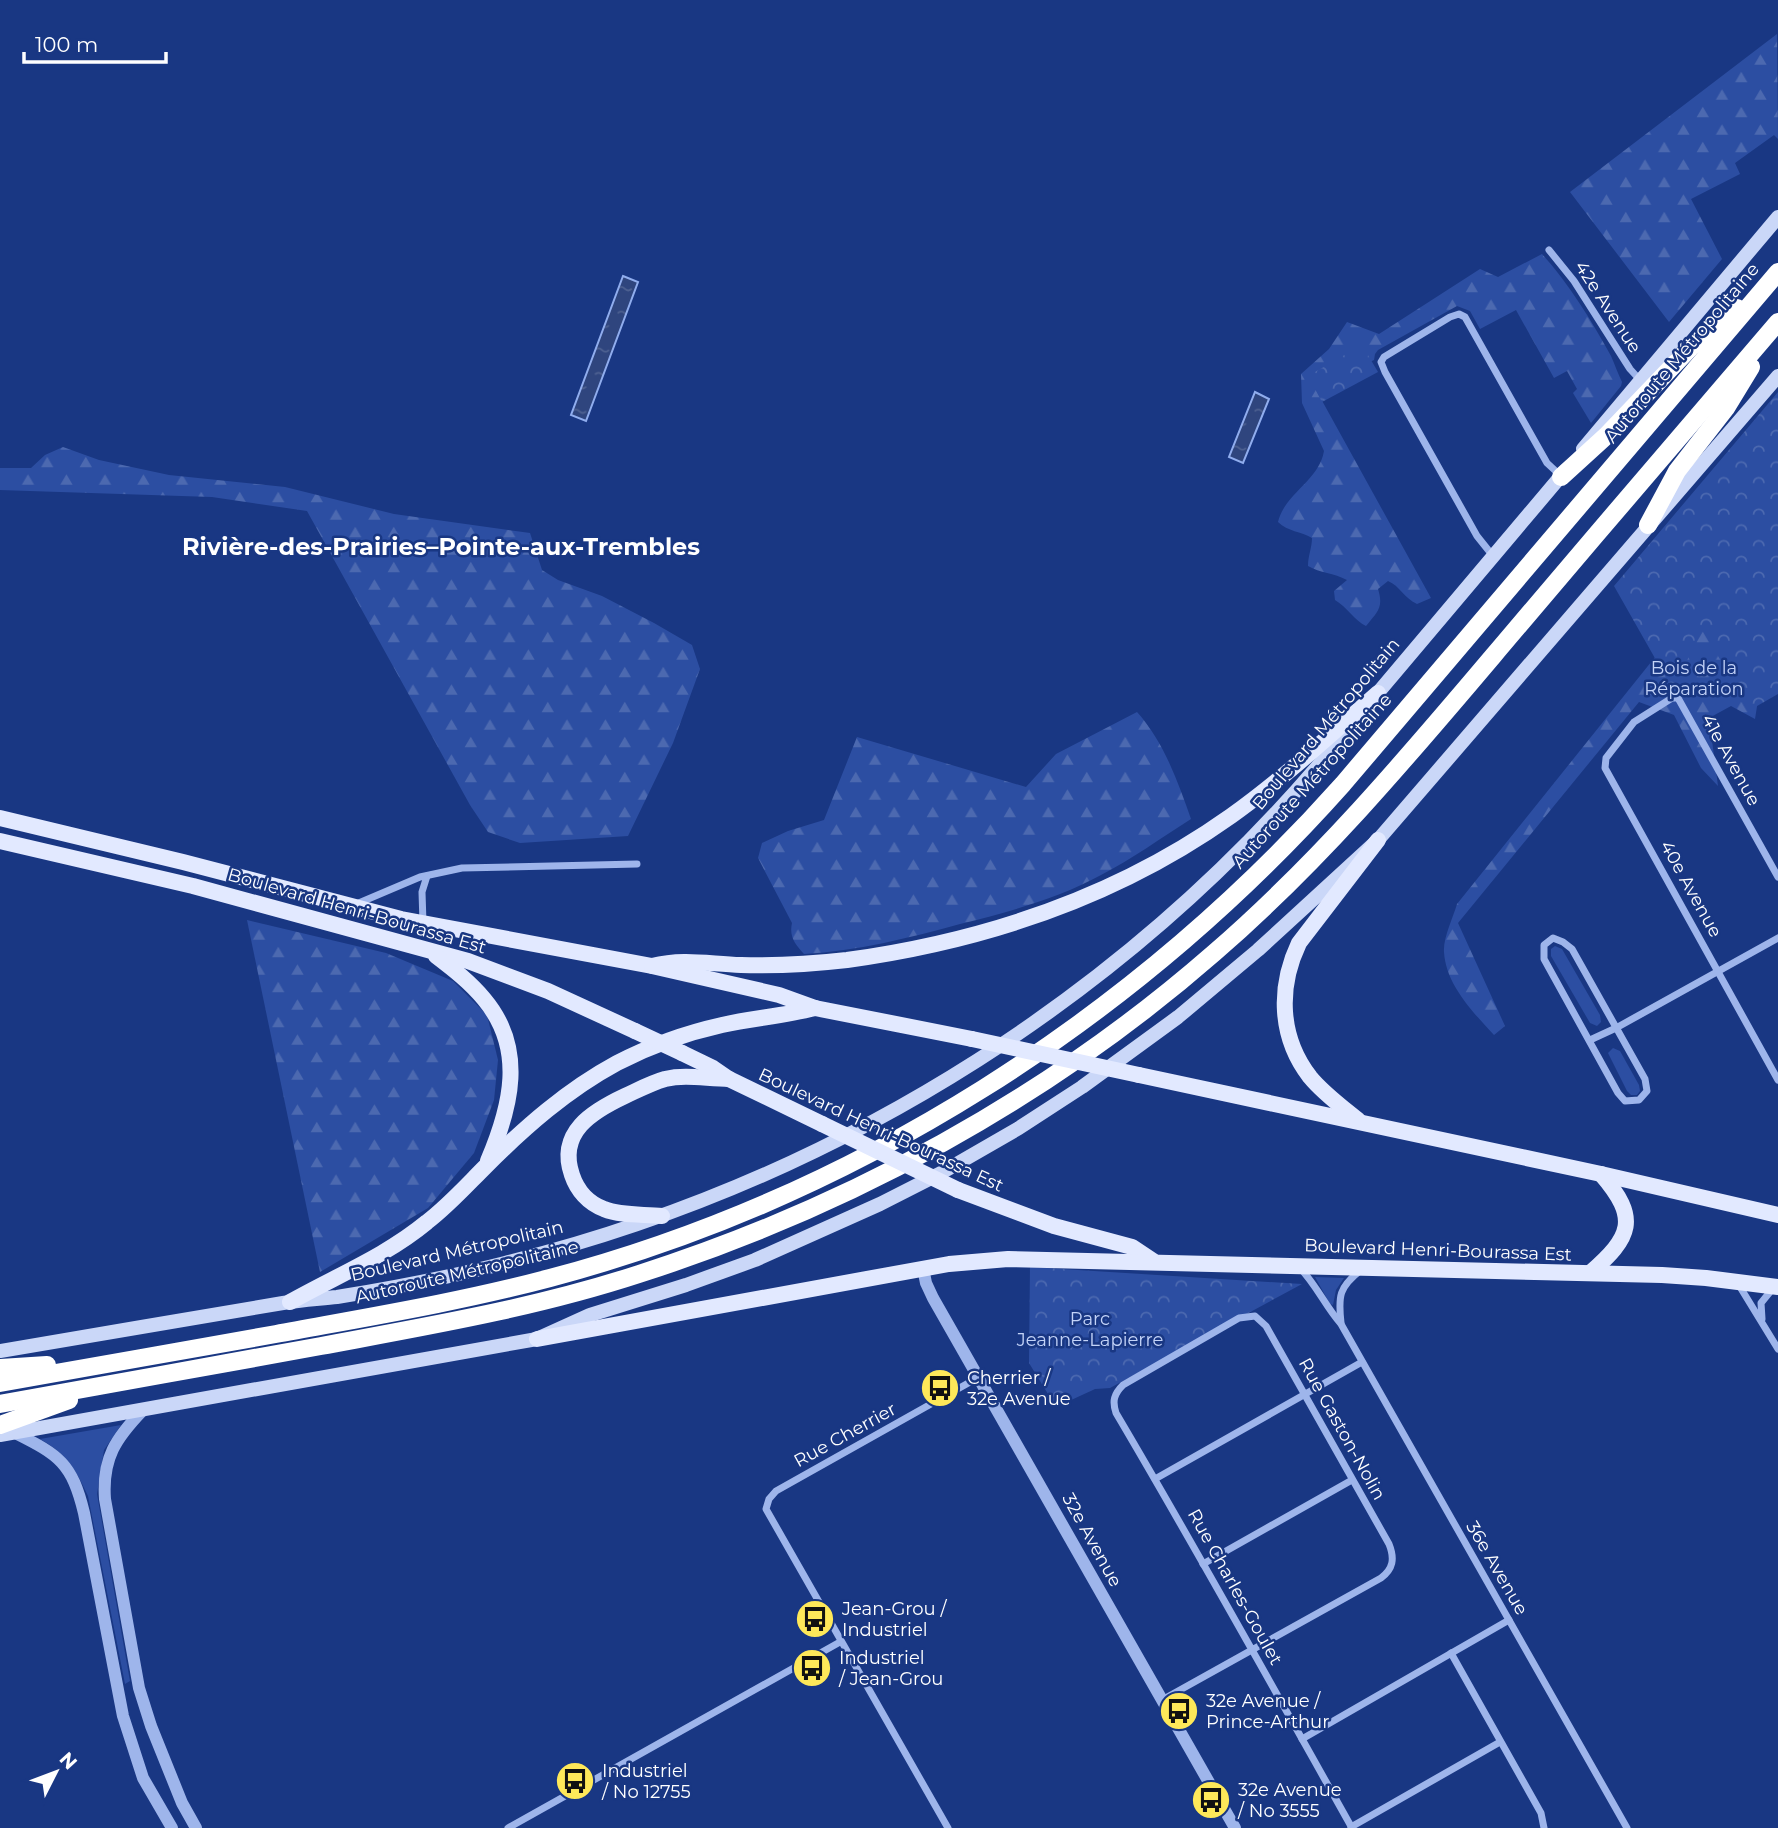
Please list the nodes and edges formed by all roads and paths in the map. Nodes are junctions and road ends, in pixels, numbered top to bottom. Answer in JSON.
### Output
{"nodes":[{"id":1,"x":1778,"y":218,"type":"edge"},
{"id":2,"x":1549,"y":250,"type":"dead end"},
{"id":3,"x":1777,"y":273,"type":"edge"},
{"id":4,"x":1778,"y":322,"type":"edge"},
{"id":5,"x":1778,"y":376,"type":"edge"},
{"id":6,"x":1640,"y":380,"type":"junction"},
{"id":7,"x":1561,"y":477,"type":"junction"},
{"id":8,"x":1648,"y":525,"type":"junction"},
{"id":9,"x":1493,"y":556,"type":"junction"},
{"id":10,"x":1378,"y":693,"type":"junction"},
{"id":11,"x":1638,"y":719,"type":"joint"},
{"id":12,"x":0,"y":818,"type":"edge"},
{"id":13,"x":1378,"y":840,"type":"junction"},
{"id":14,"x":0,"y":841,"type":"edge"},
{"id":15,"x":637,"y":864,"type":"dead end"},
{"id":16,"x":427,"y":876,"type":"junction"},
{"id":17,"x":1778,"y":877,"type":"edge"},
{"id":18,"x":350,"y":907,"type":"junction"},
{"id":19,"x":423,"y":923,"type":"junction"},
{"id":20,"x":1778,"y":938,"type":"edge"},
{"id":21,"x":396,"y":941,"type":"junction"},
{"id":22,"x":431,"y":952,"type":"junction"},
{"id":23,"x":652,"y":966,"type":"junction"},
{"id":24,"x":1718,"y":971,"type":"junction"},
{"id":25,"x":815,"y":1008,"type":"junction"},
{"id":26,"x":1616,"y":1028,"type":"junction"},
{"id":27,"x":1590,"y":1040,"type":"junction"},
{"id":28,"x":729,"y":1079,"type":"junction"},
{"id":29,"x":1778,"y":1080,"type":"edge"},
{"id":30,"x":1360,"y":1122,"type":"junction"},
{"id":31,"x":485,"y":1167,"type":"junction"},
{"id":32,"x":1601,"y":1174,"type":"junction"},
{"id":33,"x":1778,"y":1215,"type":"edge"},
{"id":34,"x":662,"y":1216,"type":"junction"},
{"id":35,"x":1153,"y":1261,"type":"junction"},
{"id":36,"x":1297,"y":1265,"type":"junction"},
{"id":37,"x":923,"y":1268,"type":"junction"},
{"id":38,"x":1364,"y":1268,"type":"junction"},
{"id":39,"x":1590,"y":1273,"type":"junction"},
{"id":40,"x":1737,"y":1282,"type":"junction"},
{"id":41,"x":1776,"y":1287,"type":"edge"},
{"id":42,"x":290,"y":1302,"type":"junction"},
{"id":43,"x":1762,"y":1320,"type":"junction"},
{"id":44,"x":1341,"y":1324,"type":"junction"},
{"id":45,"x":537,"y":1339,"type":"junction"},
{"id":46,"x":1778,"y":1349,"type":"edge"},
{"id":47,"x":0,"y":1351,"type":"edge"},
{"id":48,"x":121,"y":1362,"type":"junction"},
{"id":49,"x":1362,"y":1362,"type":"junction"},
{"id":50,"x":0,"y":1368,"type":"edge"},
{"id":51,"x":979,"y":1377,"type":"junction"},
{"id":52,"x":129,"y":1381,"type":"junction"},
{"id":53,"x":0,"y":1383,"type":"edge"},
{"id":54,"x":1304,"y":1395,"type":"junction"},
{"id":55,"x":1114,"y":1398,"type":"joint"},
{"id":56,"x":0,"y":1404,"type":"edge"},
{"id":57,"x":143,"y":1410,"type":"junction"},
{"id":58,"x":8,"y":1429,"type":"edge"},
{"id":59,"x":0,"y":1435,"type":"edge"},
{"id":60,"x":1155,"y":1479,"type":"junction"},
{"id":61,"x":1352,"y":1480,"type":"junction"},
{"id":62,"x":1203,"y":1564,"type":"junction"},
{"id":63,"x":1509,"y":1620,"type":"junction"},
{"id":64,"x":840,"y":1642,"type":"junction"},
{"id":65,"x":1251,"y":1649,"type":"junction"},
{"id":66,"x":1451,"y":1653,"type":"junction"},
{"id":67,"x":139,"y":1688,"type":"junction"},
{"id":68,"x":117,"y":1692,"type":"junction"},
{"id":69,"x":1162,"y":1700,"type":"junction"},
{"id":70,"x":1302,"y":1739,"type":"junction"},
{"id":71,"x":1500,"y":1742,"type":"junction"},
{"id":72,"x":1352,"y":1827,"type":"edge"},
{"id":73,"x":172,"y":1828,"type":"edge"},
{"id":74,"x":196,"y":1828,"type":"edge"},
{"id":75,"x":508,"y":1828,"type":"edge"},
{"id":76,"x":948,"y":1828,"type":"edge"},
{"id":77,"x":1235,"y":1828,"type":"edge"},
{"id":78,"x":1544,"y":1828,"type":"edge"},
{"id":79,"x":1627,"y":1828,"type":"edge"}],
"edges":[{"from":1,"to":6,"type":"main road","name":"Boulevard Métropolitain"},
{"from":2,"to":6,"type":"street","name":"42e Avenue"},
{"from":3,"to":7,"type":"highway"},
{"from":3,"to":48,"type":"highway","name":"Autoroute Métropolitaine"},
{"from":4,"to":8,"type":"highway"},
{"from":4,"to":52,"type":"highway"},
{"from":5,"to":8,"type":"main road"},
{"from":6,"to":7,"type":"main road","name":"Boulevard Métropolitain"},
{"from":7,"to":9,"type":"main road","name":"Boulevard Métropolitain"},
{"from":7,"to":9,"type":"street"},
{"from":8,"to":13,"type":"main road"},
{"from":9,"to":10,"type":"main road","name":"Boulevard Métropolitain"},
{"from":10,"to":23,"type":"main road"},
{"from":10,"to":34,"type":"main road","name":"Boulevard Métropolitain"},
{"from":11,"to":17,"type":"street","name":"41e Avenue"},
{"from":11,"to":24,"type":"street","name":"40e Avenue"},
{"from":12,"to":18,"type":"main road","name":"Boulevard Henri-Bourassa Est"},
{"from":13,"to":30,"type":"main road"},
{"from":13,"to":45,"type":"main road"},
{"from":14,"to":21,"type":"main road","name":"Boulevard Henri-Bourassa Est"},
{"from":15,"to":16,"type":"street"},
{"from":16,"to":18,"type":"street"},
{"from":16,"to":19,"type":"street"},
{"from":18,"to":19,"type":"main road","name":"Boulevard Henri-Bourassa Est"},
{"from":19,"to":21,"type":"main road"},
{"from":19,"to":23,"type":"main road","name":"Boulevard Henri-Bourassa Est"},
{"from":20,"to":24,"type":"street"},
{"from":21,"to":22,"type":"main road","name":"Boulevard Henri-Bourassa Est"},
{"from":22,"to":28,"type":"main road","name":"Boulevard Henri-Bourassa Est","bridge":true},
{"from":22,"to":31,"type":"main road"},
{"from":23,"to":25,"type":"main road","name":"Boulevard Henri-Bourassa Est"},
{"from":24,"to":26,"type":"street"},
{"from":24,"to":29,"type":"street","name":"40e Avenue"},
{"from":25,"to":30,"type":"main road","name":"Boulevard Henri-Bourassa Est","bridge":true},
{"from":25,"to":31,"type":"main road"},
{"from":26,"to":27,"type":"street"},
{"from":26,"to":27,"type":"street"},
{"from":26,"to":27,"type":"street"},
{"from":28,"to":34,"type":"main road"},
{"from":28,"to":35,"type":"main road","name":"Boulevard Henri-Bourassa Est","bridge":true},
{"from":30,"to":32,"type":"main road","name":"Boulevard Henri-Bourassa Est"},
{"from":31,"to":42,"type":"main road"},
{"from":32,"to":33,"type":"main road","name":"Boulevard Henri-Bourassa Est"},
{"from":32,"to":39,"type":"main road"},
{"from":34,"to":42,"type":"main road","name":"Boulevard Métropolitain"},
{"from":35,"to":36,"type":"main road","name":"Boulevard Henri-Bourassa Est"},
{"from":35,"to":37,"type":"main road"},
{"from":36,"to":38,"type":"main road","name":"Boulevard Henri-Bourassa Est"},
{"from":36,"to":44,"type":"street","name":"36e Avenue"},
{"from":37,"to":45,"type":"main road"},
{"from":37,"to":51,"type":"street","name":"32e Avenue"},
{"from":38,"to":39,"type":"main road","name":"Boulevard Henri-Bourassa Est"},
{"from":38,"to":44,"type":"street"},
{"from":39,"to":40,"type":"main road","name":"Boulevard Henri-Bourassa Est"},
{"from":40,"to":41,"type":"main road","name":"Boulevard Henri-Bourassa Est"},
{"from":40,"to":43,"type":"street"},
{"from":41,"to":43,"type":"street"},
{"from":42,"to":47,"type":"main road","name":"Boulevard Métropolitain"},
{"from":43,"to":46,"type":"street"},
{"from":44,"to":49,"type":"street","name":"36e Avenue"},
{"from":45,"to":57,"type":"main road"},
{"from":48,"to":50,"type":"highway"},
{"from":48,"to":53,"type":"highway","name":"Autoroute Métropolitaine"},
{"from":49,"to":54,"type":"street"},
{"from":49,"to":63,"type":"street","name":"36e Avenue"},
{"from":51,"to":64,"type":"street","name":"Rue Cherrier"},
{"from":51,"to":69,"type":"street","name":"32e Avenue"},
{"from":52,"to":56,"type":"highway"},
{"from":52,"to":58,"type":"highway"},
{"from":54,"to":55,"type":"street","name":"Rue Gaston-Nolin"},
{"from":54,"to":60,"type":"street"},
{"from":54,"to":61,"type":"street","name":"Rue Gaston-Nolin"},
{"from":55,"to":60,"type":"street","name":"Rue Charles-Goulet"},
{"from":57,"to":58,"type":"main road"},
{"from":57,"to":67,"type":"street"},
{"from":58,"to":59,"type":"main road"},
{"from":58,"to":68,"type":"street"},
{"from":60,"to":62,"type":"street","name":"Rue Charles-Goulet"},
{"from":61,"to":62,"type":"street"},
{"from":61,"to":65,"type":"street","name":"Rue Gaston-Nolin"},
{"from":62,"to":65,"type":"street","name":"Rue Charles-Goulet"},
{"from":63,"to":66,"type":"street"},
{"from":63,"to":79,"type":"street","name":"36e Avenue"},
{"from":64,"to":75,"type":"street"},
{"from":64,"to":76,"type":"street"},
{"from":65,"to":69,"type":"street"},
{"from":65,"to":70,"type":"street","name":"Rue Charles-Goulet"},
{"from":66,"to":70,"type":"street"},
{"from":66,"to":71,"type":"street"},
{"from":67,"to":68,"type":"street"},
{"from":67,"to":74,"type":"street"},
{"from":68,"to":73,"type":"street"},
{"from":69,"to":77,"type":"street","name":"32e Avenue"},
{"from":70,"to":72,"type":"street","name":"Rue Charles-Goulet"},
{"from":71,"to":72,"type":"street"},
{"from":71,"to":78,"type":"street"}]}
